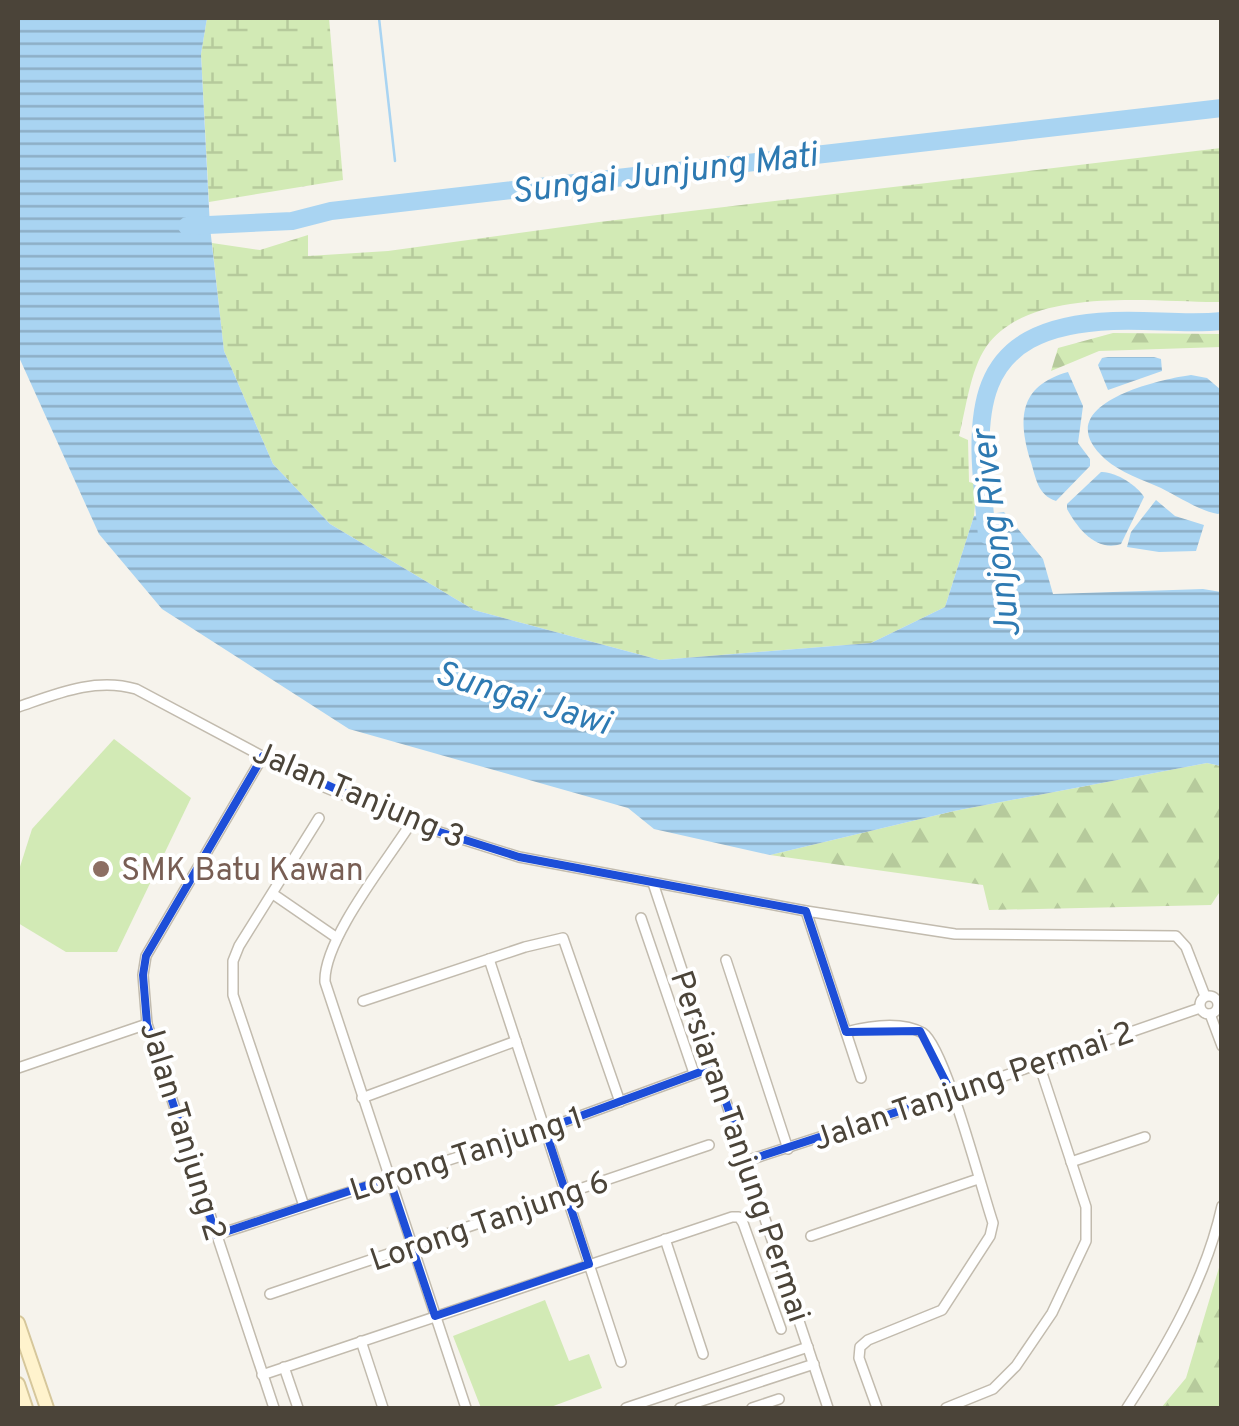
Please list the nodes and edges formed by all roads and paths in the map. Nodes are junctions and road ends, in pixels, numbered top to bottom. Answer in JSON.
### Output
{"nodes":[{"id":1,"x":18,"y":707,"type":"edge"},
{"id":2,"x":263,"y":756,"type":"junction"},
{"id":3,"x":319,"y":818,"type":"dead end"},
{"id":4,"x":411,"y":823,"type":"junction"},
{"id":5,"x":653,"y":883,"type":"junction"},
{"id":6,"x":273,"y":894,"type":"junction"},
{"id":7,"x":806,"y":910,"type":"junction"},
{"id":8,"x":640,"y":918,"type":"dead end"},
{"id":9,"x":337,"y":938,"type":"junction"},
{"id":10,"x":489,"y":959,"type":"junction"},
{"id":11,"x":726,"y":960,"type":"dead end"},
{"id":12,"x":1205,"y":996,"type":"junction"},
{"id":13,"x":363,"y":1002,"type":"dead end"},
{"id":14,"x":1200,"y":1008,"type":"junction"},
{"id":15,"x":1210,"y":1014,"type":"junction"},
{"id":16,"x":146,"y":1024,"type":"junction"},
{"id":17,"x":846,"y":1032,"type":"junction"},
{"id":18,"x":516,"y":1041,"type":"junction"},
{"id":19,"x":1222,"y":1046,"type":"edge"},
{"id":20,"x":1039,"y":1064,"type":"junction"},
{"id":21,"x":714,"y":1067,"type":"junction"},
{"id":22,"x":18,"y":1068,"type":"edge"},
{"id":23,"x":694,"y":1073,"type":"junction"},
{"id":24,"x":862,"y":1078,"type":"dead end"},
{"id":25,"x":952,"y":1094,"type":"junction"},
{"id":26,"x":362,"y":1098,"type":"junction"},
{"id":27,"x":620,"y":1102,"type":"junction"},
{"id":28,"x":545,"y":1128,"type":"junction"},
{"id":29,"x":1146,"y":1137,"type":"dead end"},
{"id":30,"x":708,"y":1145,"type":"dead end"},
{"id":31,"x":788,"y":1148,"type":"junction"},
{"id":32,"x":746,"y":1161,"type":"junction"},
{"id":33,"x":1071,"y":1162,"type":"junction"},
{"id":34,"x":390,"y":1178,"type":"junction"},
{"id":35,"x":978,"y":1180,"type":"junction"},
{"id":36,"x":566,"y":1194,"type":"junction"},
{"id":37,"x":304,"y":1206,"type":"junction"},
{"id":38,"x":1222,"y":1206,"type":"edge"},
{"id":39,"x":216,"y":1235,"type":"junction"},
{"id":40,"x":811,"y":1236,"type":"dead end"},
{"id":41,"x":664,"y":1238,"type":"junction"},
{"id":42,"x":412,"y":1246,"type":"junction"},
{"id":43,"x":589,"y":1264,"type":"junction"},
{"id":44,"x":270,"y":1294,"type":"dead end"},
{"id":45,"x":435,"y":1316,"type":"junction"},
{"id":46,"x":18,"y":1323,"type":"edge"},
{"id":47,"x":780,"y":1328,"type":"dead end"},
{"id":48,"x":360,"y":1342,"type":"junction"},
{"id":49,"x":808,"y":1347,"type":"junction"},
{"id":50,"x":703,"y":1354,"type":"dead end"},
{"id":51,"x":621,"y":1362,"type":"dead end"},
{"id":52,"x":814,"y":1364,"type":"junction"},
{"id":53,"x":284,"y":1368,"type":"junction"},
{"id":54,"x":262,"y":1375,"type":"junction"},
{"id":55,"x":18,"y":1384,"type":"edge"},
{"id":56,"x":779,"y":1399,"type":"dead end"},
{"id":57,"x":26,"y":1408,"type":"edge"},
{"id":58,"x":47,"y":1408,"type":"edge"},
{"id":59,"x":274,"y":1408,"type":"edge"},
{"id":60,"x":298,"y":1408,"type":"edge"},
{"id":61,"x":382,"y":1408,"type":"edge"},
{"id":62,"x":466,"y":1408,"type":"edge"},
{"id":63,"x":626,"y":1408,"type":"edge"},
{"id":64,"x":680,"y":1408,"type":"edge"},
{"id":65,"x":752,"y":1408,"type":"edge"},
{"id":66,"x":828,"y":1408,"type":"edge"},
{"id":67,"x":877,"y":1408,"type":"edge"},
{"id":68,"x":946,"y":1408,"type":"edge"},
{"id":69,"x":1128,"y":1408,"type":"edge"}],
"edges":[{"from":1,"to":2,"type":"street","name":"Jalan Tanjung 3"},
{"from":2,"to":4,"type":"street","name":"Jalan Tanjung 3"},
{"from":2,"to":16,"type":"street","name":"Jalan Tanjung 2"},
{"from":3,"to":6,"type":"street"},
{"from":4,"to":5,"type":"street","name":"Jalan Tanjung 3"},
{"from":4,"to":9,"type":"street"},
{"from":5,"to":7,"type":"street","name":"Jalan Tanjung 3"},
{"from":5,"to":21,"type":"street","name":"Persiaran Tanjung Permai"},
{"from":6,"to":9,"type":"street"},
{"from":6,"to":37,"type":"street"},
{"from":7,"to":12,"type":"street","name":"Jalan Tanjung 3"},
{"from":7,"to":17,"type":"street"},
{"from":8,"to":23,"type":"street"},
{"from":9,"to":26,"type":"street"},
{"from":10,"to":13,"type":"street"},
{"from":10,"to":18,"type":"street"},
{"from":10,"to":27,"type":"street"},
{"from":11,"to":31,"type":"street"},
{"from":12,"to":14,"type":"street"},
{"from":12,"to":15,"type":"street"},
{"from":14,"to":15,"type":"street"},
{"from":14,"to":20,"type":"street","name":"Jalan Tanjung Permai 2"},
{"from":15,"to":19,"type":"street"},
{"from":16,"to":22,"type":"street"},
{"from":16,"to":39,"type":"street","name":"Jalan Tanjung 2"},
{"from":17,"to":24,"type":"street"},
{"from":17,"to":25,"type":"street"},
{"from":18,"to":26,"type":"street"},
{"from":18,"to":28,"type":"street"},
{"from":20,"to":25,"type":"street","name":"Jalan Tanjung Permai 2"},
{"from":20,"to":33,"type":"street"},
{"from":21,"to":23,"type":"street","name":"Lorong Tanjung 1"},
{"from":21,"to":32,"type":"street","name":"Persiaran Tanjung Permai"},
{"from":23,"to":27,"type":"street","name":"Lorong Tanjung 1"},
{"from":25,"to":31,"type":"street","name":"Jalan Tanjung Permai 2"},
{"from":25,"to":35,"type":"street"},
{"from":26,"to":34,"type":"street"},
{"from":27,"to":28,"type":"street","name":"Lorong Tanjung 1"},
{"from":28,"to":34,"type":"street","name":"Lorong Tanjung 1"},
{"from":28,"to":36,"type":"street"},
{"from":29,"to":33,"type":"street"},
{"from":30,"to":36,"type":"street","name":"Lorong Tanjung 6"},
{"from":31,"to":32,"type":"street","name":"Jalan Tanjung Permai 2"},
{"from":32,"to":49,"type":"street","name":"Persiaran Tanjung Permai"},
{"from":33,"to":68,"type":"street"},
{"from":34,"to":37,"type":"street","name":"Lorong Tanjung 1"},
{"from":34,"to":42,"type":"street"},
{"from":35,"to":40,"type":"street"},
{"from":35,"to":67,"type":"street"},
{"from":36,"to":42,"type":"street","name":"Lorong Tanjung 6"},
{"from":36,"to":43,"type":"street"},
{"from":37,"to":39,"type":"street","name":"Lorong Tanjung 1"},
{"from":38,"to":69,"type":"street"},
{"from":39,"to":54,"type":"street","name":"Jalan Tanjung 2"},
{"from":41,"to":43,"type":"street"},
{"from":41,"to":47,"type":"street"},
{"from":41,"to":50,"type":"street"},
{"from":42,"to":44,"type":"street","name":"Lorong Tanjung 6"},
{"from":42,"to":45,"type":"street"},
{"from":43,"to":45,"type":"street"},
{"from":43,"to":51,"type":"street"},
{"from":45,"to":48,"type":"street"},
{"from":45,"to":62,"type":"street"},
{"from":46,"to":58,"type":"street"},
{"from":48,"to":53,"type":"street"},
{"from":48,"to":61,"type":"street"},
{"from":49,"to":52,"type":"street","name":"Persiaran Tanjung Permai"},
{"from":49,"to":63,"type":"street"},
{"from":52,"to":64,"type":"street"},
{"from":52,"to":66,"type":"street","name":"Persiaran Tanjung Permai"},
{"from":53,"to":54,"type":"street"},
{"from":53,"to":60,"type":"street"},
{"from":54,"to":59,"type":"street","name":"Jalan Tanjung 2"},
{"from":55,"to":57,"type":"street"},
{"from":56,"to":65,"type":"street"}]}
